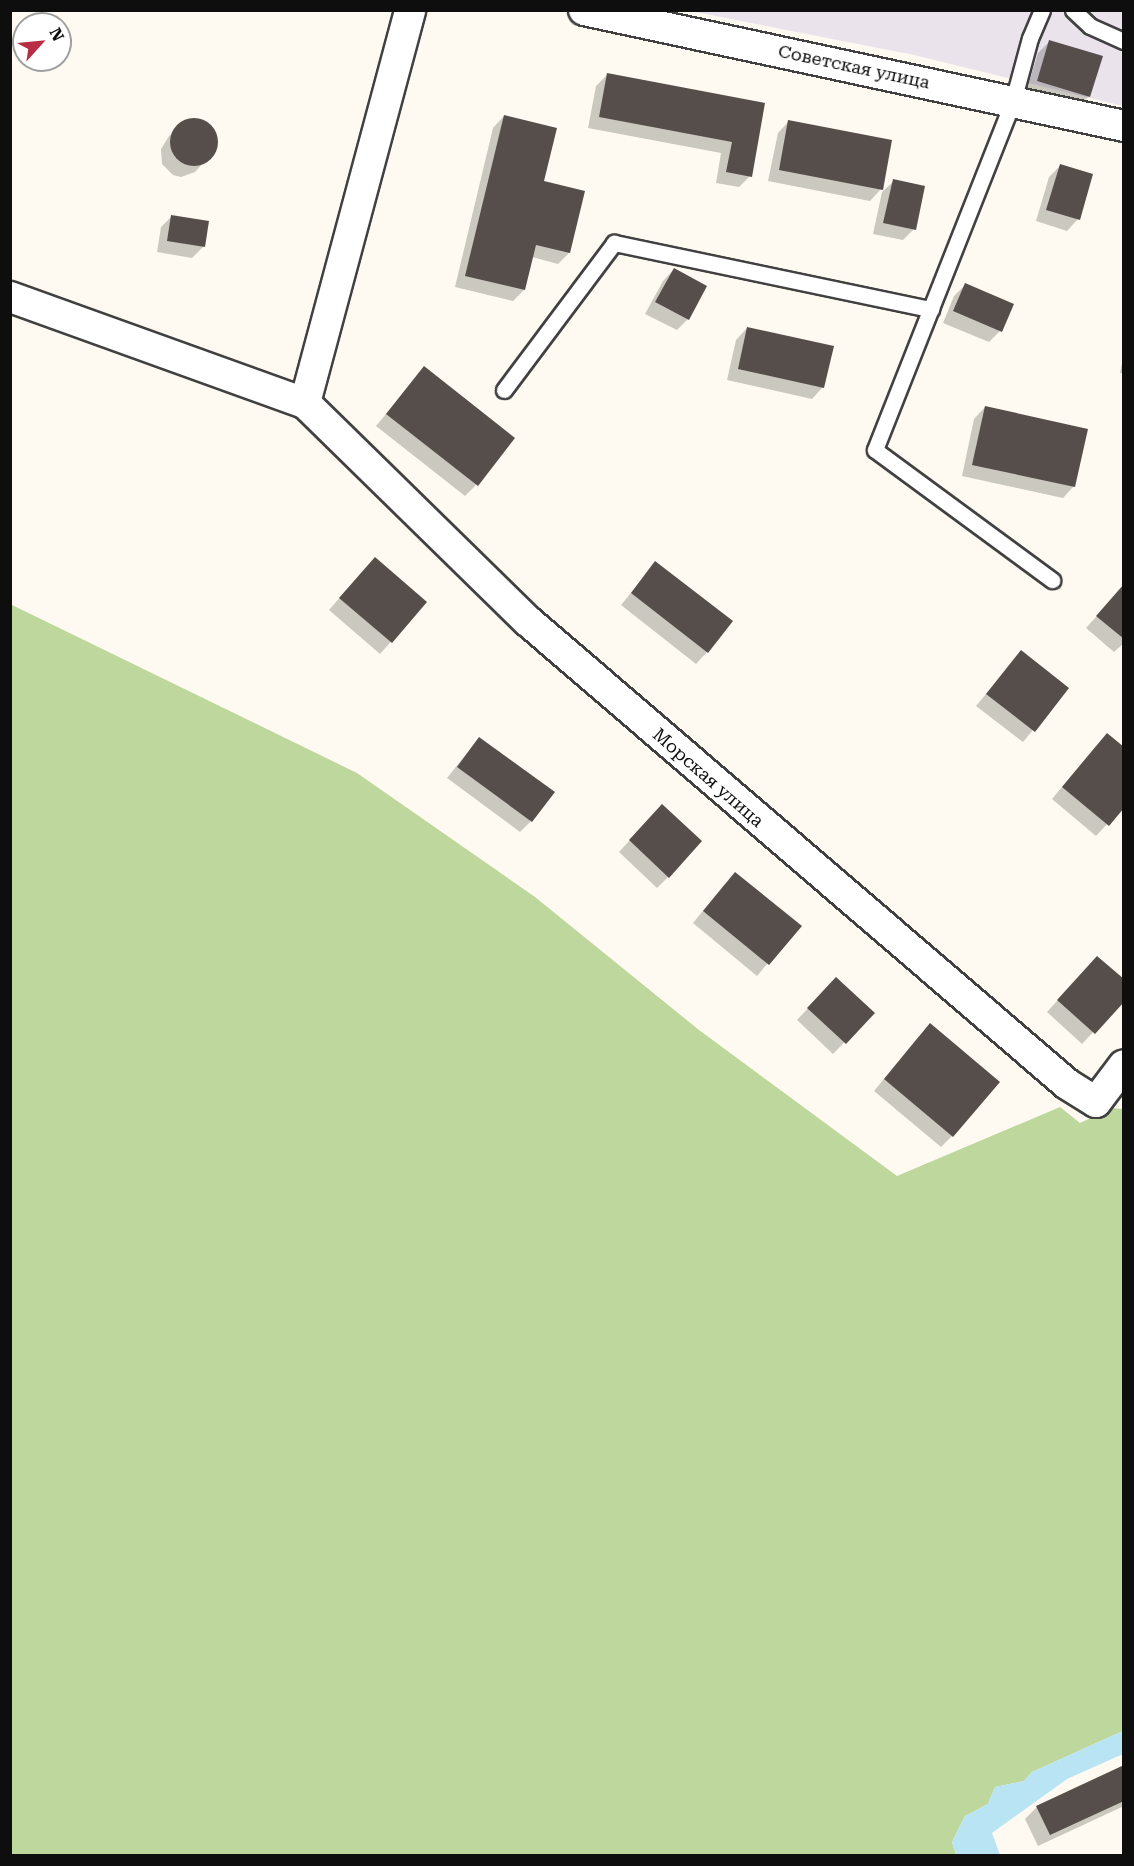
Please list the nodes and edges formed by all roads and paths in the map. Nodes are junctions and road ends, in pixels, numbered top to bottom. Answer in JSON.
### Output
{"nodes":[{"id":1,"x":410,"y":10,"type":"edge"},
{"id":2,"x":584,"y":10,"type":"edge"},
{"id":3,"x":1042,"y":10,"type":"edge"},
{"id":4,"x":1073,"y":10,"type":"edge"},
{"id":5,"x":659,"y":18,"type":"edge"},
{"id":6,"x":1124,"y":41,"type":"edge"},
{"id":7,"x":1013,"y":102,"type":"junction"},
{"id":8,"x":1124,"y":126,"type":"edge"},
{"id":9,"x":10,"y":297,"type":"edge"},
{"id":10,"x":931,"y":309,"type":"junction"},
{"id":11,"x":504,"y":390,"type":"dead end"},
{"id":12,"x":305,"y":403,"type":"junction"},
{"id":13,"x":1052,"y":580,"type":"dead end"},
{"id":14,"x":1124,"y":1065,"type":"edge"}],
"edges":[{"from":1,"to":12,"type":"street"},
{"from":2,"to":5,"type":"street","name":"Советская улица"},
{"from":3,"to":7,"type":"lane"},
{"from":4,"to":6,"type":"lane"},
{"from":5,"to":7,"type":"street","name":"Советская улица"},
{"from":7,"to":8,"type":"street","name":"Советская улица"},
{"from":7,"to":10,"type":"lane"},
{"from":9,"to":12,"type":"street"},
{"from":10,"to":11,"type":"lane"},
{"from":10,"to":13,"type":"lane"},
{"from":12,"to":14,"type":"street","name":"Морская улица"}]}
